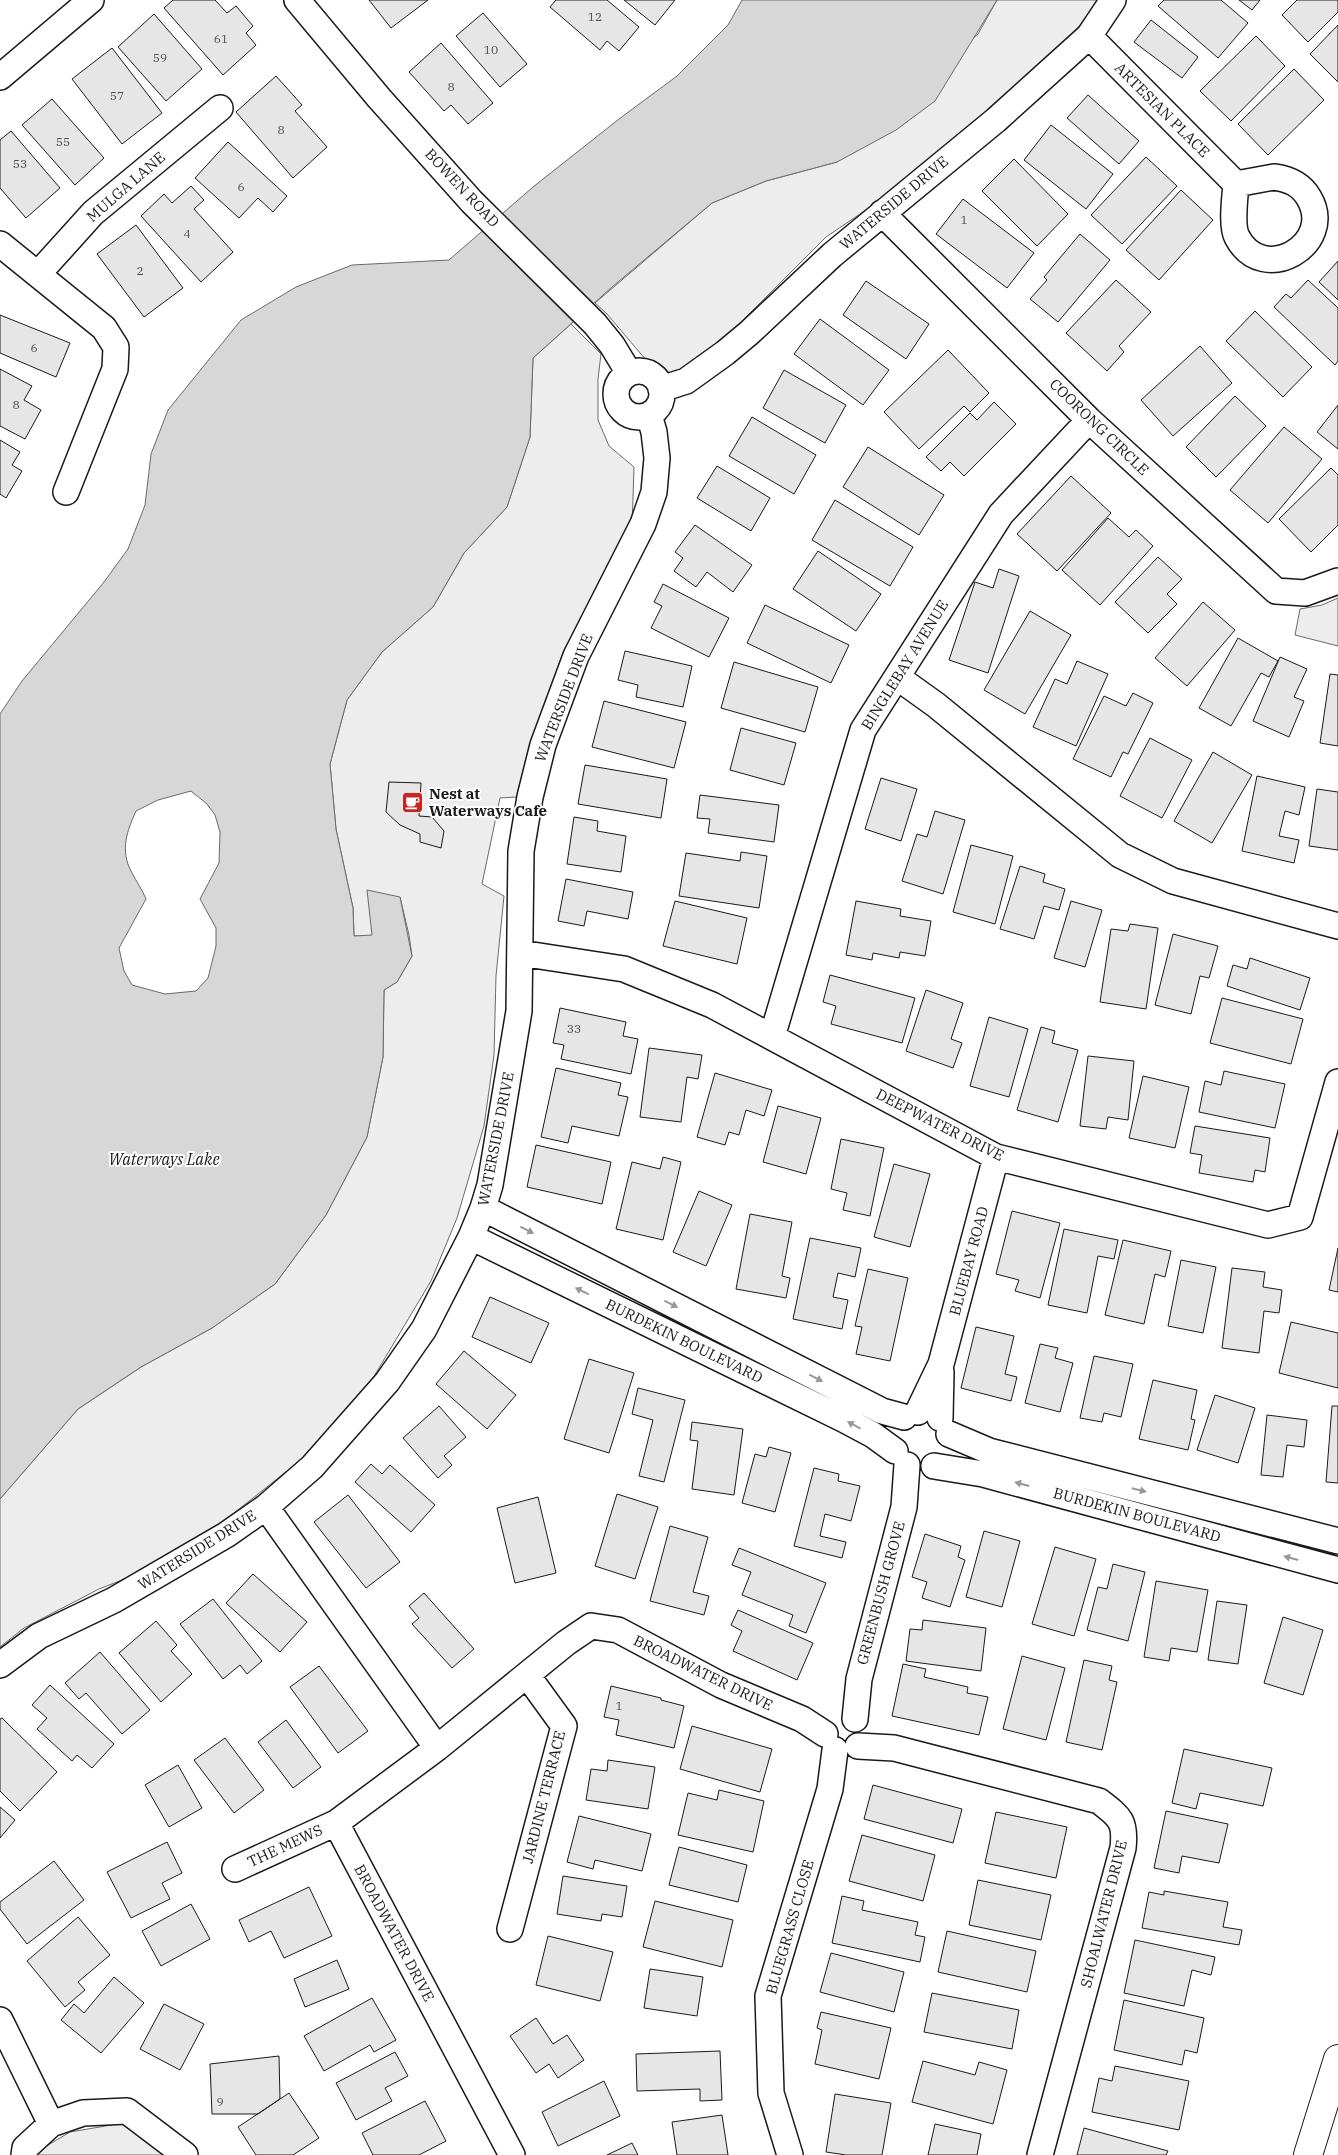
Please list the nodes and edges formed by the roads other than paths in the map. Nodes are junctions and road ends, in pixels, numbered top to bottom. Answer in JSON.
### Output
{"nodes":[{"id":1,"x":92,"y":0,"type":"edge"},
{"id":2,"x":297,"y":0,"type":"edge"},
{"id":3,"x":1113,"y":0,"type":"edge"},
{"id":4,"x":1089,"y":36,"type":"junction"},
{"id":5,"x":0,"y":77,"type":"edge"},
{"id":6,"x":220,"y":108,"type":"dead end"},
{"id":7,"x":1236,"y":184,"type":"dead end"},
{"id":8,"x":882,"y":213,"type":"junction"},
{"id":9,"x":0,"y":244,"type":"edge"},
{"id":10,"x":38,"y":274,"type":"junction"},
{"id":11,"x":629,"y":373,"type":"junction"},
{"id":12,"x":661,"y":389,"type":"junction"},
{"id":13,"x":649,"y":415,"type":"junction"},
{"id":14,"x":1089,"y":420,"type":"junction"},
{"id":15,"x":66,"y":492,"type":"dead end"},
{"id":16,"x":1338,"y":581,"type":"edge"},
{"id":17,"x":897,"y":677,"type":"junction"},
{"id":18,"x":1338,"y":926,"type":"edge"},
{"id":19,"x":520,"y":953,"type":"junction"},
{"id":20,"x":772,"y":1036,"type":"junction"},
{"id":21,"x":1338,"y":1082,"type":"edge"},
{"id":22,"x":996,"y":1157,"type":"junction"},
{"id":23,"x":483,"y":1208,"type":"junction"},
{"id":24,"x":471,"y":1237,"type":"junction"},
{"id":25,"x":928,"y":1420,"type":"junction"},
{"id":26,"x":915,"y":1463,"type":"junction"},
{"id":27,"x":266,"y":1507,"type":"junction"},
{"id":28,"x":1338,"y":1541,"type":"edge"},
{"id":29,"x":1338,"y":1570,"type":"edge"},
{"id":30,"x":0,"y":1665,"type":"edge"},
{"id":31,"x":527,"y":1675,"type":"junction"},
{"id":32,"x":844,"y":1733,"type":"junction"},
{"id":33,"x":437,"y":1748,"type":"junction"},
{"id":34,"x":336,"y":1823,"type":"junction"},
{"id":35,"x":235,"y":1869,"type":"dead end"},
{"id":36,"x":510,"y":1929,"type":"dead end"},
{"id":37,"x":0,"y":2020,"type":"edge"},
{"id":38,"x":1338,"y":2059,"type":"edge"},
{"id":39,"x":51,"y":2124,"type":"junction"},
{"id":40,"x":24,"y":2155,"type":"edge"},
{"id":41,"x":185,"y":2155,"type":"edge"},
{"id":42,"x":512,"y":2155,"type":"edge"},
{"id":43,"x":790,"y":2155,"type":"edge"},
{"id":44,"x":1040,"y":2155,"type":"edge"},
{"id":45,"x":1308,"y":2155,"type":"edge"}],
"edges":[{"from":1,"to":5,"type":"street"},
{"from":2,"to":11,"type":"street","name":"BOWEN ROAD"},
{"from":3,"to":4,"type":"street","name":"WATERSIDE DRIVE"},
{"from":4,"to":7,"type":"street","name":"ARTESIAN PLACE"},
{"from":4,"to":8,"type":"street","name":"WATERSIDE DRIVE"},
{"from":6,"to":10,"type":"street","name":"MULGA LANE"},
{"from":8,"to":12,"type":"street","name":"WATERSIDE DRIVE"},
{"from":8,"to":14,"type":"street","name":"COORONG CIRCLE"},
{"from":9,"to":10,"type":"street"},
{"from":10,"to":15,"type":"street"},
{"from":11,"to":12,"type":"street"},
{"from":11,"to":13,"type":"street"},
{"from":12,"to":13,"type":"street"},
{"from":13,"to":19,"type":"street","name":"WATERSIDE DRIVE"},
{"from":14,"to":16,"type":"street","name":"COORONG CIRCLE"},
{"from":14,"to":17,"type":"street","name":"BINGLEBAY AVENUE"},
{"from":17,"to":18,"type":"street"},
{"from":17,"to":20,"type":"street","name":"BINGLEBAY AVENUE"},
{"from":19,"to":20,"type":"street","name":"DEEPWATER DRIVE"},
{"from":19,"to":23,"type":"street","name":"WATERSIDE DRIVE"},
{"from":20,"to":22,"type":"street","name":"DEEPWATER DRIVE"},
{"from":21,"to":22,"type":"street","name":"DEEPWATER DRIVE"},
{"from":22,"to":25,"type":"street","name":"BLUEBAY ROAD"},
{"from":23,"to":24,"type":"street","name":"WATERSIDE DRIVE"},
{"from":23,"to":25,"type":"street","name":"BURDEKIN BOULEVARD","one_way":true},
{"from":26,"to":24,"type":"street","name":"BURDEKIN BOULEVARD","one_way":true},
{"from":24,"to":27,"type":"street","name":"WATERSIDE DRIVE"},
{"from":25,"to":26,"type":"street","name":"GREENBUSH GROVE"},
{"from":25,"to":26,"type":"street"},
{"from":25,"to":28,"type":"street","name":"BURDEKIN BOULEVARD","one_way":true},
{"from":29,"to":26,"type":"street","name":"BURDEKIN BOULEVARD","one_way":true},
{"from":26,"to":32,"type":"street","name":"GREENBUSH GROVE"},
{"from":27,"to":30,"type":"street","name":"WATERSIDE DRIVE"},
{"from":27,"to":33,"type":"street"},
{"from":31,"to":32,"type":"street","name":"BROADWATER DRIVE"},
{"from":31,"to":33,"type":"street","name":"BROADWATER DRIVE"},
{"from":31,"to":36,"type":"street","name":"JARDINE TERRACE"},
{"from":32,"to":43,"type":"street","name":"BLUEGRASS CLOSE"},
{"from":32,"to":44,"type":"street","name":"SHOALWATER DRIVE"},
{"from":33,"to":34,"type":"street","name":"BROADWATER DRIVE"},
{"from":34,"to":35,"type":"street","name":"THE MEWS"},
{"from":34,"to":42,"type":"street","name":"BROADWATER DRIVE"},
{"from":37,"to":39,"type":"street"},
{"from":38,"to":45,"type":"main road"},
{"from":39,"to":40,"type":"street"},
{"from":39,"to":41,"type":"street"}]}
